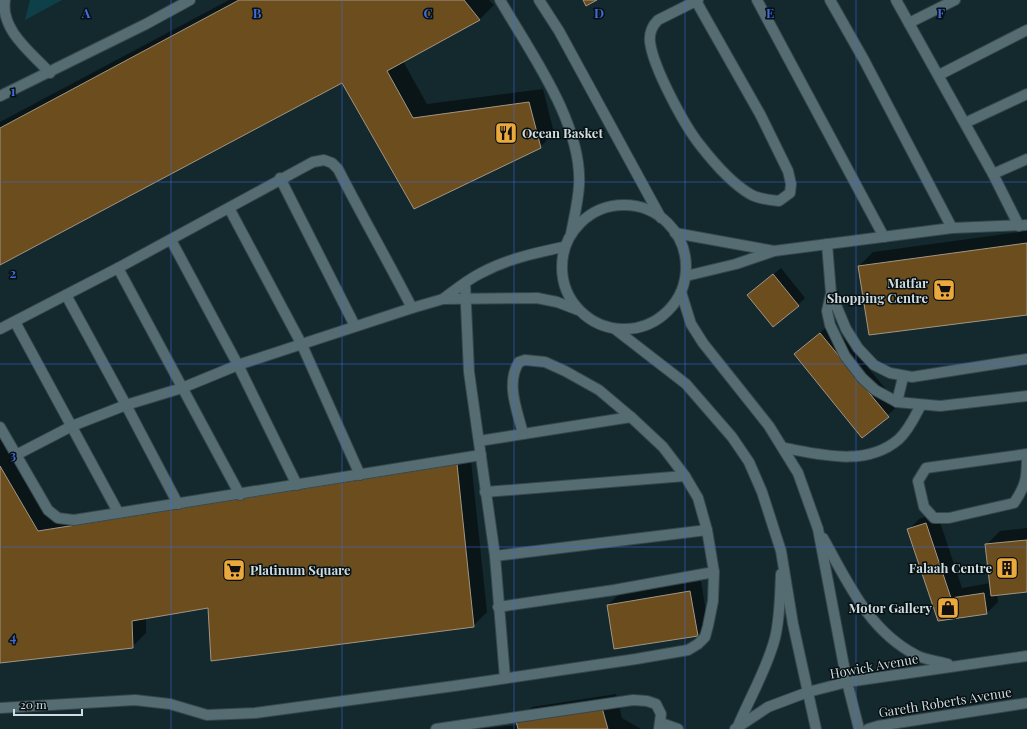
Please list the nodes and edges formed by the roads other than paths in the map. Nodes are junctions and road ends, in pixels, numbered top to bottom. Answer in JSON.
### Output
{"nodes":[{"id":1,"x":5,"y":0,"type":"edge"},
{"id":2,"x":190,"y":0,"type":"edge"},
{"id":3,"x":500,"y":0,"type":"edge"},
{"id":4,"x":539,"y":0,"type":"edge"},
{"id":5,"x":697,"y":0,"type":"edge"},
{"id":6,"x":758,"y":0,"type":"edge"},
{"id":7,"x":830,"y":0,"type":"edge"},
{"id":8,"x":896,"y":0,"type":"edge"},
{"id":9,"x":955,"y":0,"type":"edge"},
{"id":10,"x":909,"y":23,"type":"junction"},
{"id":11,"x":1027,"y":30,"type":"edge"},
{"id":12,"x":50,"y":73,"type":"junction"},
{"id":13,"x":939,"y":75,"type":"junction"},
{"id":14,"x":1027,"y":94,"type":"edge"},
{"id":15,"x":0,"y":96,"type":"edge"},
{"id":16,"x":965,"y":123,"type":"junction"},
{"id":17,"x":1027,"y":159,"type":"edge"},
{"id":18,"x":993,"y":174,"type":"junction"},
{"id":19,"x":280,"y":178,"type":"junction"},
{"id":20,"x":229,"y":208,"type":"junction"},
{"id":21,"x":661,"y":218,"type":"junction"},
{"id":22,"x":1023,"y":225,"type":"edge"},
{"id":23,"x":952,"y":228,"type":"junction"},
{"id":24,"x":675,"y":233,"type":"junction"},
{"id":25,"x":571,"y":234,"type":"junction"},
{"id":26,"x":884,"y":237,"type":"junction"},
{"id":27,"x":171,"y":240,"type":"junction"},
{"id":28,"x":827,"y":244,"type":"junction"},
{"id":29,"x":563,"y":247,"type":"junction"},
{"id":30,"x":774,"y":251,"type":"junction"},
{"id":31,"x":118,"y":268,"type":"junction"},
{"id":32,"x":686,"y":276,"type":"junction"},
{"id":33,"x":465,"y":283,"type":"junction"},
{"id":34,"x":681,"y":292,"type":"junction"},
{"id":35,"x":831,"y":293,"type":"junction"},
{"id":36,"x":66,"y":295,"type":"junction"},
{"id":37,"x":443,"y":299,"type":"junction"},
{"id":38,"x":466,"y":300,"type":"junction"},
{"id":39,"x":412,"y":308,"type":"junction"},
{"id":40,"x":578,"y":310,"type":"junction"},
{"id":41,"x":15,"y":322,"type":"junction"},
{"id":42,"x":355,"y":326,"type":"junction"},
{"id":43,"x":0,"y":329,"type":"edge"},
{"id":44,"x":615,"y":329,"type":"junction"},
{"id":45,"x":302,"y":345,"type":"junction"},
{"id":46,"x":1027,"y":360,"type":"edge"},
{"id":47,"x":238,"y":365,"type":"junction"},
{"id":48,"x":903,"y":377,"type":"junction"},
{"id":49,"x":182,"y":388,"type":"junction"},
{"id":50,"x":1027,"y":396,"type":"edge"},
{"id":51,"x":897,"y":402,"type":"junction"},
{"id":52,"x":126,"y":405,"type":"junction"},
{"id":53,"x":921,"y":405,"type":"junction"},
{"id":54,"x":631,"y":417,"type":"junction"},
{"id":55,"x":72,"y":426,"type":"junction"},
{"id":56,"x":0,"y":427,"type":"edge"},
{"id":57,"x":523,"y":434,"type":"junction"},
{"id":58,"x":479,"y":441,"type":"junction"},
{"id":59,"x":784,"y":448,"type":"junction"},
{"id":60,"x":1027,"y":454,"type":"edge"},
{"id":61,"x":481,"y":455,"type":"junction"},
{"id":62,"x":16,"y":456,"type":"junction"},
{"id":63,"x":360,"y":475,"type":"junction"},
{"id":64,"x":685,"y":476,"type":"junction"},
{"id":65,"x":297,"y":485,"type":"junction"},
{"id":66,"x":485,"y":492,"type":"junction"},
{"id":67,"x":240,"y":495,"type":"junction"},
{"id":68,"x":178,"y":504,"type":"junction"},
{"id":69,"x":118,"y":512,"type":"junction"},
{"id":70,"x":818,"y":529,"type":"junction"},
{"id":71,"x":707,"y":530,"type":"junction"},
{"id":72,"x":781,"y":551,"type":"junction"},
{"id":73,"x":495,"y":556,"type":"junction"},
{"id":74,"x":714,"y":572,"type":"junction"},
{"id":75,"x":498,"y":607,"type":"junction"},
{"id":76,"x":1027,"y":656,"type":"edge"},
{"id":77,"x":952,"y":666,"type":"junction"},
{"id":78,"x":505,"y":678,"type":"junction"},
{"id":79,"x":848,"y":682,"type":"junction"},
{"id":80,"x":808,"y":692,"type":"junction"},
{"id":81,"x":1027,"y":702,"type":"edge"},
{"id":82,"x":0,"y":708,"type":"edge"},
{"id":83,"x":660,"y":726,"type":"edge"},
{"id":84,"x":737,"y":728,"type":"edge"},
{"id":85,"x":436,"y":729,"type":"edge"},
{"id":86,"x":678,"y":729,"type":"edge"},
{"id":87,"x":816,"y":729,"type":"edge"},
{"id":88,"x":859,"y":729,"type":"edge"},
{"id":89,"x":868,"y":729,"type":"edge"}],
"edges":[{"from":1,"to":12,"type":"street"},
{"from":2,"to":12,"type":"street"},
{"from":3,"to":25,"type":"street"},
{"from":4,"to":21,"type":"street"},
{"from":5,"to":5,"type":"street"},
{"from":6,"to":26,"type":"street"},
{"from":7,"to":23,"type":"street"},
{"from":8,"to":10,"type":"street"},
{"from":9,"to":10,"type":"street"},
{"from":10,"to":13,"type":"street"},
{"from":11,"to":13,"type":"street"},
{"from":12,"to":15,"type":"street"},
{"from":13,"to":16,"type":"street"},
{"from":14,"to":16,"type":"street"},
{"from":16,"to":18,"type":"street"},
{"from":17,"to":18,"type":"street"},
{"from":18,"to":22,"type":"street"},
{"from":19,"to":20,"type":"street"},
{"from":19,"to":39,"type":"street"},
{"from":19,"to":42,"type":"street"},
{"from":20,"to":27,"type":"street"},
{"from":20,"to":45,"type":"street"},
{"from":21,"to":24,"type":"street"},
{"from":21,"to":25,"type":"street"},
{"from":22,"to":23,"type":"street"},
{"from":23,"to":26,"type":"street"},
{"from":24,"to":30,"type":"street"},
{"from":24,"to":32,"type":"street"},
{"from":25,"to":29,"type":"street"},
{"from":26,"to":28,"type":"street"},
{"from":27,"to":31,"type":"street"},
{"from":27,"to":47,"type":"street"},
{"from":28,"to":30,"type":"street"},
{"from":28,"to":35,"type":"street"},
{"from":29,"to":33,"type":"street"},
{"from":29,"to":40,"type":"street"},
{"from":30,"to":32,"type":"street"},
{"from":31,"to":36,"type":"street"},
{"from":31,"to":49,"type":"street"},
{"from":32,"to":34,"type":"street"},
{"from":33,"to":37,"type":"street"},
{"from":33,"to":38,"type":"street"},
{"from":34,"to":44,"type":"street"},
{"from":34,"to":59,"type":"street"},
{"from":35,"to":48,"type":"street"},
{"from":35,"to":51,"type":"street"},
{"from":36,"to":41,"type":"street"},
{"from":36,"to":52,"type":"street"},
{"from":37,"to":38,"type":"street"},
{"from":37,"to":39,"type":"street"},
{"from":38,"to":40,"type":"street"},
{"from":38,"to":58,"type":"street"},
{"from":39,"to":42,"type":"street"},
{"from":40,"to":44,"type":"street"},
{"from":41,"to":43,"type":"street"},
{"from":41,"to":55,"type":"street"},
{"from":42,"to":45,"type":"street"},
{"from":44,"to":72,"type":"street"},
{"from":45,"to":47,"type":"street"},
{"from":45,"to":63,"type":"street"},
{"from":46,"to":48,"type":"street"},
{"from":47,"to":49,"type":"street"},
{"from":47,"to":65,"type":"street"},
{"from":48,"to":51,"type":"street"},
{"from":49,"to":52,"type":"street"},
{"from":49,"to":67,"type":"street"},
{"from":50,"to":53,"type":"street"},
{"from":51,"to":53,"type":"street"},
{"from":52,"to":55,"type":"street"},
{"from":52,"to":68,"type":"street"},
{"from":53,"to":59,"type":"street"},
{"from":54,"to":57,"type":"street"},
{"from":54,"to":57,"type":"street"},
{"from":54,"to":64,"type":"street"},
{"from":55,"to":62,"type":"street"},
{"from":55,"to":69,"type":"street"},
{"from":56,"to":62,"type":"street"},
{"from":57,"to":58,"type":"street"},
{"from":58,"to":61,"type":"street"},
{"from":59,"to":70,"type":"street"},
{"from":60,"to":60,"type":"street"},
{"from":61,"to":63,"type":"street"},
{"from":61,"to":66,"type":"street"},
{"from":62,"to":69,"type":"street"},
{"from":63,"to":65,"type":"street"},
{"from":64,"to":66,"type":"street"},
{"from":64,"to":71,"type":"street"},
{"from":65,"to":67,"type":"street"},
{"from":66,"to":73,"type":"street"},
{"from":67,"to":68,"type":"street"},
{"from":68,"to":69,"type":"street"},
{"from":70,"to":77,"type":"street"},
{"from":70,"to":79,"type":"street"},
{"from":71,"to":73,"type":"street"},
{"from":71,"to":74,"type":"street"},
{"from":72,"to":80,"type":"street"},
{"from":72,"to":84,"type":"street"},
{"from":73,"to":75,"type":"street"},
{"from":74,"to":75,"type":"street"},
{"from":74,"to":78,"type":"street"},
{"from":75,"to":78,"type":"street"},
{"from":76,"to":77,"type":"street","name":"Howick Avenue"},
{"from":77,"to":79,"type":"street","name":"Howick Avenue"},
{"from":78,"to":82,"type":"street"},
{"from":79,"to":80,"type":"street","name":"Howick Avenue"},
{"from":79,"to":88,"type":"street"},
{"from":80,"to":84,"type":"street","name":"Howick Avenue"},
{"from":80,"to":87,"type":"street"},
{"from":81,"to":89,"type":"street","name":"Gareth Roberts Avenue"},
{"from":83,"to":85,"type":"street"},
{"from":83,"to":86,"type":"street"}]}
